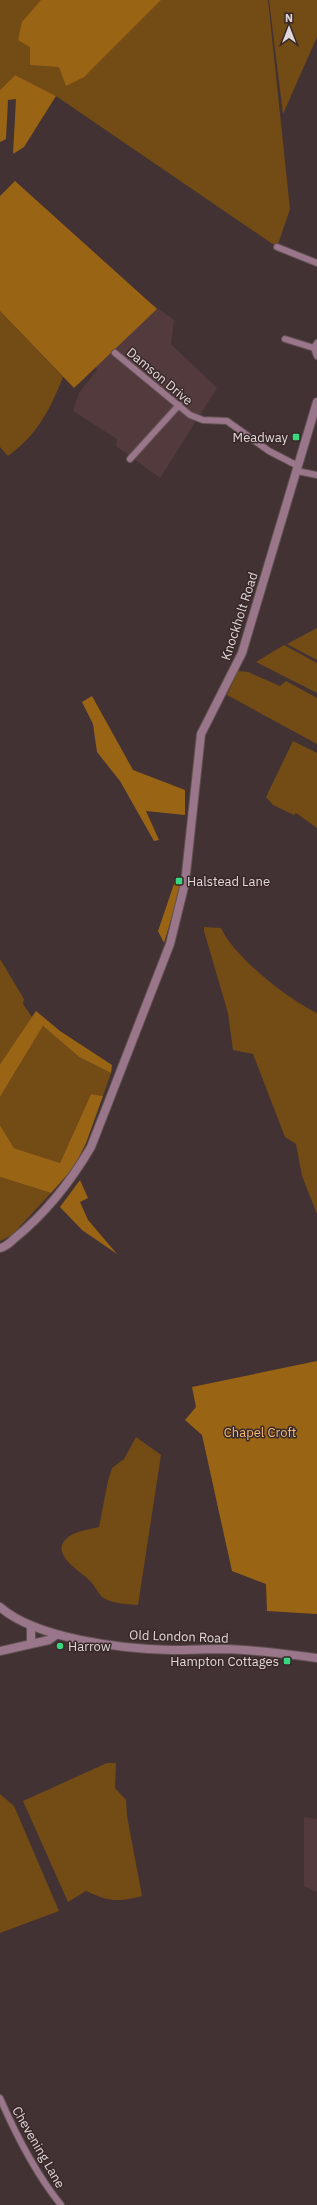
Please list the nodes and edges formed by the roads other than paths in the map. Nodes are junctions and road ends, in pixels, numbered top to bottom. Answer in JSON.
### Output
{"nodes":[{"id":1,"x":277,"y":247,"type":"dead end"},
{"id":2,"x":317,"y":263,"type":"edge"},
{"id":3,"x":285,"y":339,"type":"dead end"},
{"id":4,"x":316,"y":345,"type":"edge"},
{"id":5,"x":115,"y":353,"type":"dead end"},
{"id":6,"x":317,"y":356,"type":"edge"},
{"id":7,"x":317,"y":402,"type":"edge"},
{"id":8,"x":179,"y":405,"type":"junction"},
{"id":9,"x":130,"y":459,"type":"dead end"},
{"id":10,"x":298,"y":468,"type":"junction"},
{"id":11,"x":317,"y":475,"type":"edge"},
{"id":12,"x":0,"y":1248,"type":"edge"},
{"id":13,"x":0,"y":1607,"type":"edge"},
{"id":14,"x":31,"y":1626,"type":"junction"},
{"id":15,"x":56,"y":1635,"type":"junction"},
{"id":16,"x":31,"y":1643,"type":"junction"},
{"id":17,"x":0,"y":1651,"type":"edge"},
{"id":18,"x":317,"y":1658,"type":"edge"},
{"id":19,"x":0,"y":2098,"type":"edge"},
{"id":20,"x":61,"y":2205,"type":"edge"}],
"edges":[{"from":1,"to":2,"type":"street"},
{"from":3,"to":4,"type":"street"},
{"from":4,"to":6,"type":"street"},
{"from":5,"to":8,"type":"street","name":"Damson Drive"},
{"from":7,"to":10,"type":"street","name":"Knockholt Road"},
{"from":8,"to":9,"type":"street"},
{"from":8,"to":10,"type":"street","name":"Damson Drive"},
{"from":10,"to":11,"type":"street","name":"Damson Drive"},
{"from":10,"to":12,"type":"street","name":"Knockholt Road"},
{"from":13,"to":14,"type":"street","name":"Old London Road"},
{"from":14,"to":15,"type":"street","name":"Old London Road"},
{"from":14,"to":16,"type":"street"},
{"from":15,"to":16,"type":"street"},
{"from":15,"to":18,"type":"street","name":"Old London Road"},
{"from":16,"to":17,"type":"street"},
{"from":19,"to":20,"type":"street","name":"Chevening Lane"}]}
